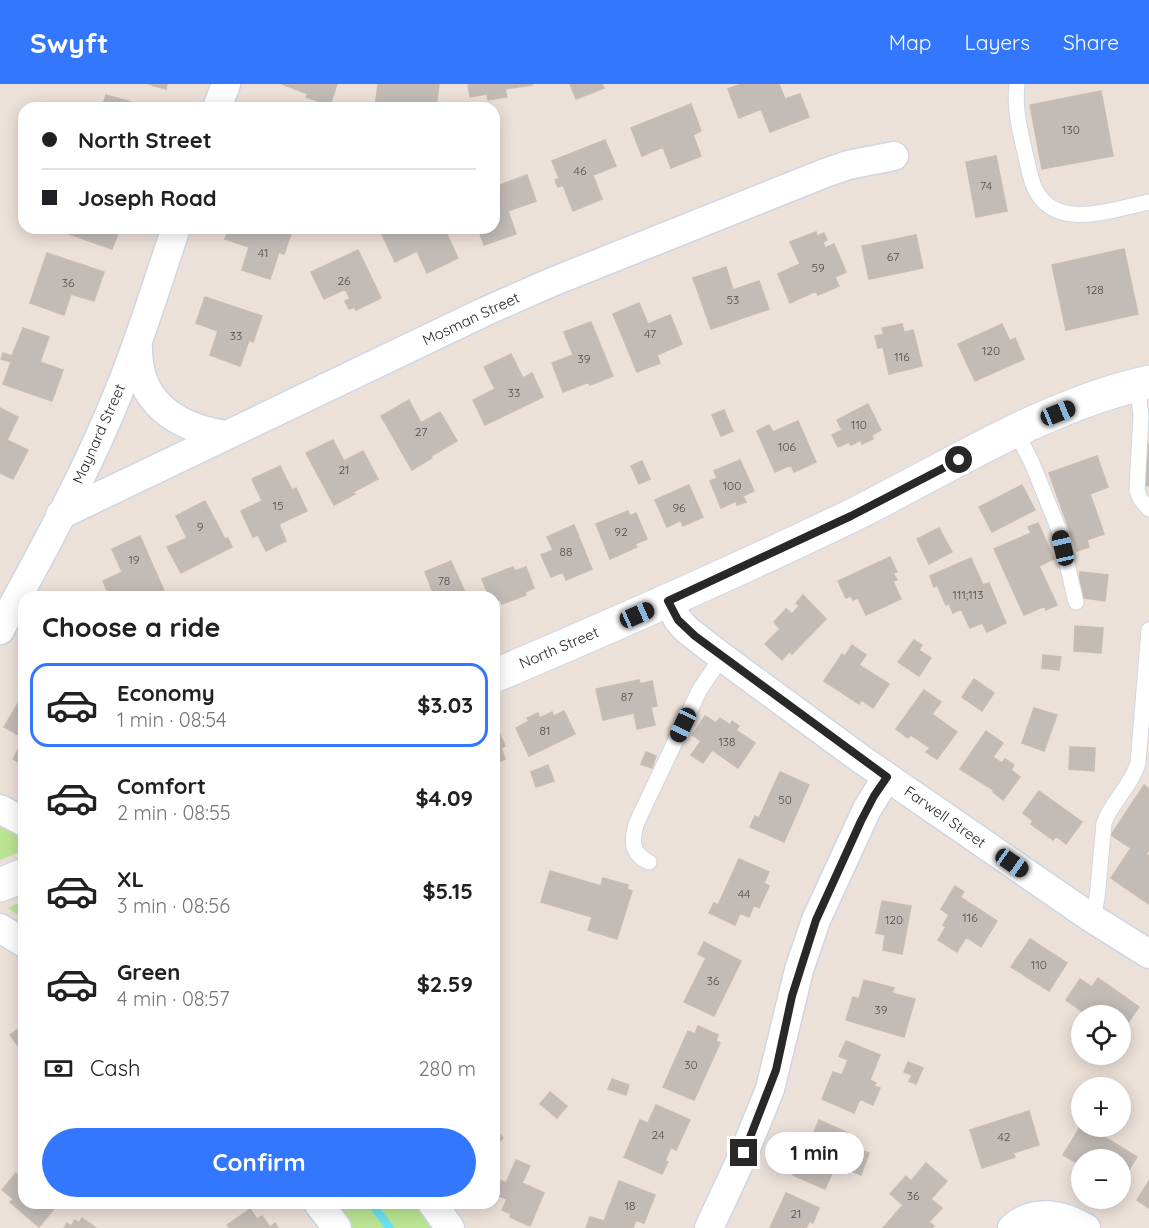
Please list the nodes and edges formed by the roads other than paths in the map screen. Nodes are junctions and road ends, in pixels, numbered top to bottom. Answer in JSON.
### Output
{"nodes":[{"id":1,"x":226,"y":84,"type":"edge"},
{"id":2,"x":1017,"y":84,"type":"edge"},
{"id":3,"x":219,"y":102,"type":"edge"},
{"id":4,"x":894,"y":156,"type":"dead end"},
{"id":5,"x":1149,"y":202,"type":"edge"},
{"id":6,"x":174,"y":234,"type":"edge"},
{"id":7,"x":138,"y":342,"type":"junction"},
{"id":8,"x":1143,"y":384,"type":"edge"},
{"id":9,"x":1016,"y":432,"type":"junction"},
{"id":10,"x":225,"y":435,"type":"junction"},
{"id":11,"x":1149,"y":509,"type":"edge"},
{"id":12,"x":60,"y":514,"type":"junction"},
{"id":13,"x":20,"y":591,"type":"edge"},
{"id":14,"x":18,"y":595,"type":"edge"},
{"id":15,"x":668,"y":601,"type":"junction"},
{"id":16,"x":1076,"y":602,"type":"dead end"},
{"id":17,"x":0,"y":630,"type":"edge"},
{"id":18,"x":1149,"y":630,"type":"edge"},
{"id":19,"x":722,"y":657,"type":"junction"},
{"id":20,"x":500,"y":673,"type":"edge"},
{"id":21,"x":887,"y":777,"type":"junction"},
{"id":22,"x":0,"y":809,"type":"edge"},
{"id":23,"x":18,"y":819,"type":"edge"},
{"id":24,"x":649,"y":862,"type":"dead end"},
{"id":25,"x":18,"y":878,"type":"edge"},
{"id":26,"x":0,"y":885,"type":"edge"},
{"id":27,"x":1090,"y":917,"type":"junction"},
{"id":28,"x":0,"y":928,"type":"edge"},
{"id":29,"x":18,"y":939,"type":"edge"},
{"id":30,"x":1149,"y":954,"type":"edge"},
{"id":31,"x":323,"y":1209,"type":"edge"},
{"id":32,"x":436,"y":1209,"type":"edge"},
{"id":33,"x":337,"y":1228,"type":"edge"},
{"id":34,"x":450,"y":1228,"type":"edge"},
{"id":35,"x":709,"y":1228,"type":"edge"},
{"id":36,"x":1012,"y":1228,"type":"edge"},
{"id":37,"x":1086,"y":1228,"type":"edge"}],
"edges":[{"from":1,"to":3,"type":"street"},
{"from":2,"to":5,"type":"lane"},
{"from":4,"to":10,"type":"street","name":"Mosman Street"},
{"from":6,"to":7,"type":"street","name":"Maynard Street"},
{"from":7,"to":10,"type":"street"},
{"from":7,"to":12,"type":"street","name":"Maynard Street"},
{"from":8,"to":9,"type":"main road","name":"North Street"},
{"from":8,"to":11,"type":"lane"},
{"from":9,"to":15,"type":"main road","name":"North Street"},
{"from":9,"to":16,"type":"lane"},
{"from":10,"to":12,"type":"street","name":"Mosman Street"},
{"from":12,"to":13,"type":"street","name":"Maynard Street"},
{"from":14,"to":17,"type":"street","name":"Maynard Street"},
{"from":15,"to":19,"type":"street","name":"Farwell Street"},
{"from":15,"to":20,"type":"main road","name":"North Street"},
{"from":18,"to":27,"type":"lane"},
{"from":19,"to":21,"type":"street","name":"Farwell Street"},
{"from":19,"to":24,"type":"lane"},
{"from":21,"to":27,"type":"street","name":"Farwell Street"},
{"from":21,"to":35,"type":"street"},
{"from":22,"to":23,"type":"street"},
{"from":25,"to":26,"type":"main road"},
{"from":27,"to":30,"type":"street","name":"Farwell Street"},
{"from":28,"to":29,"type":"street"},
{"from":31,"to":33,"type":"street"},
{"from":32,"to":34,"type":"street"},
{"from":36,"to":37,"type":"street"}]}
